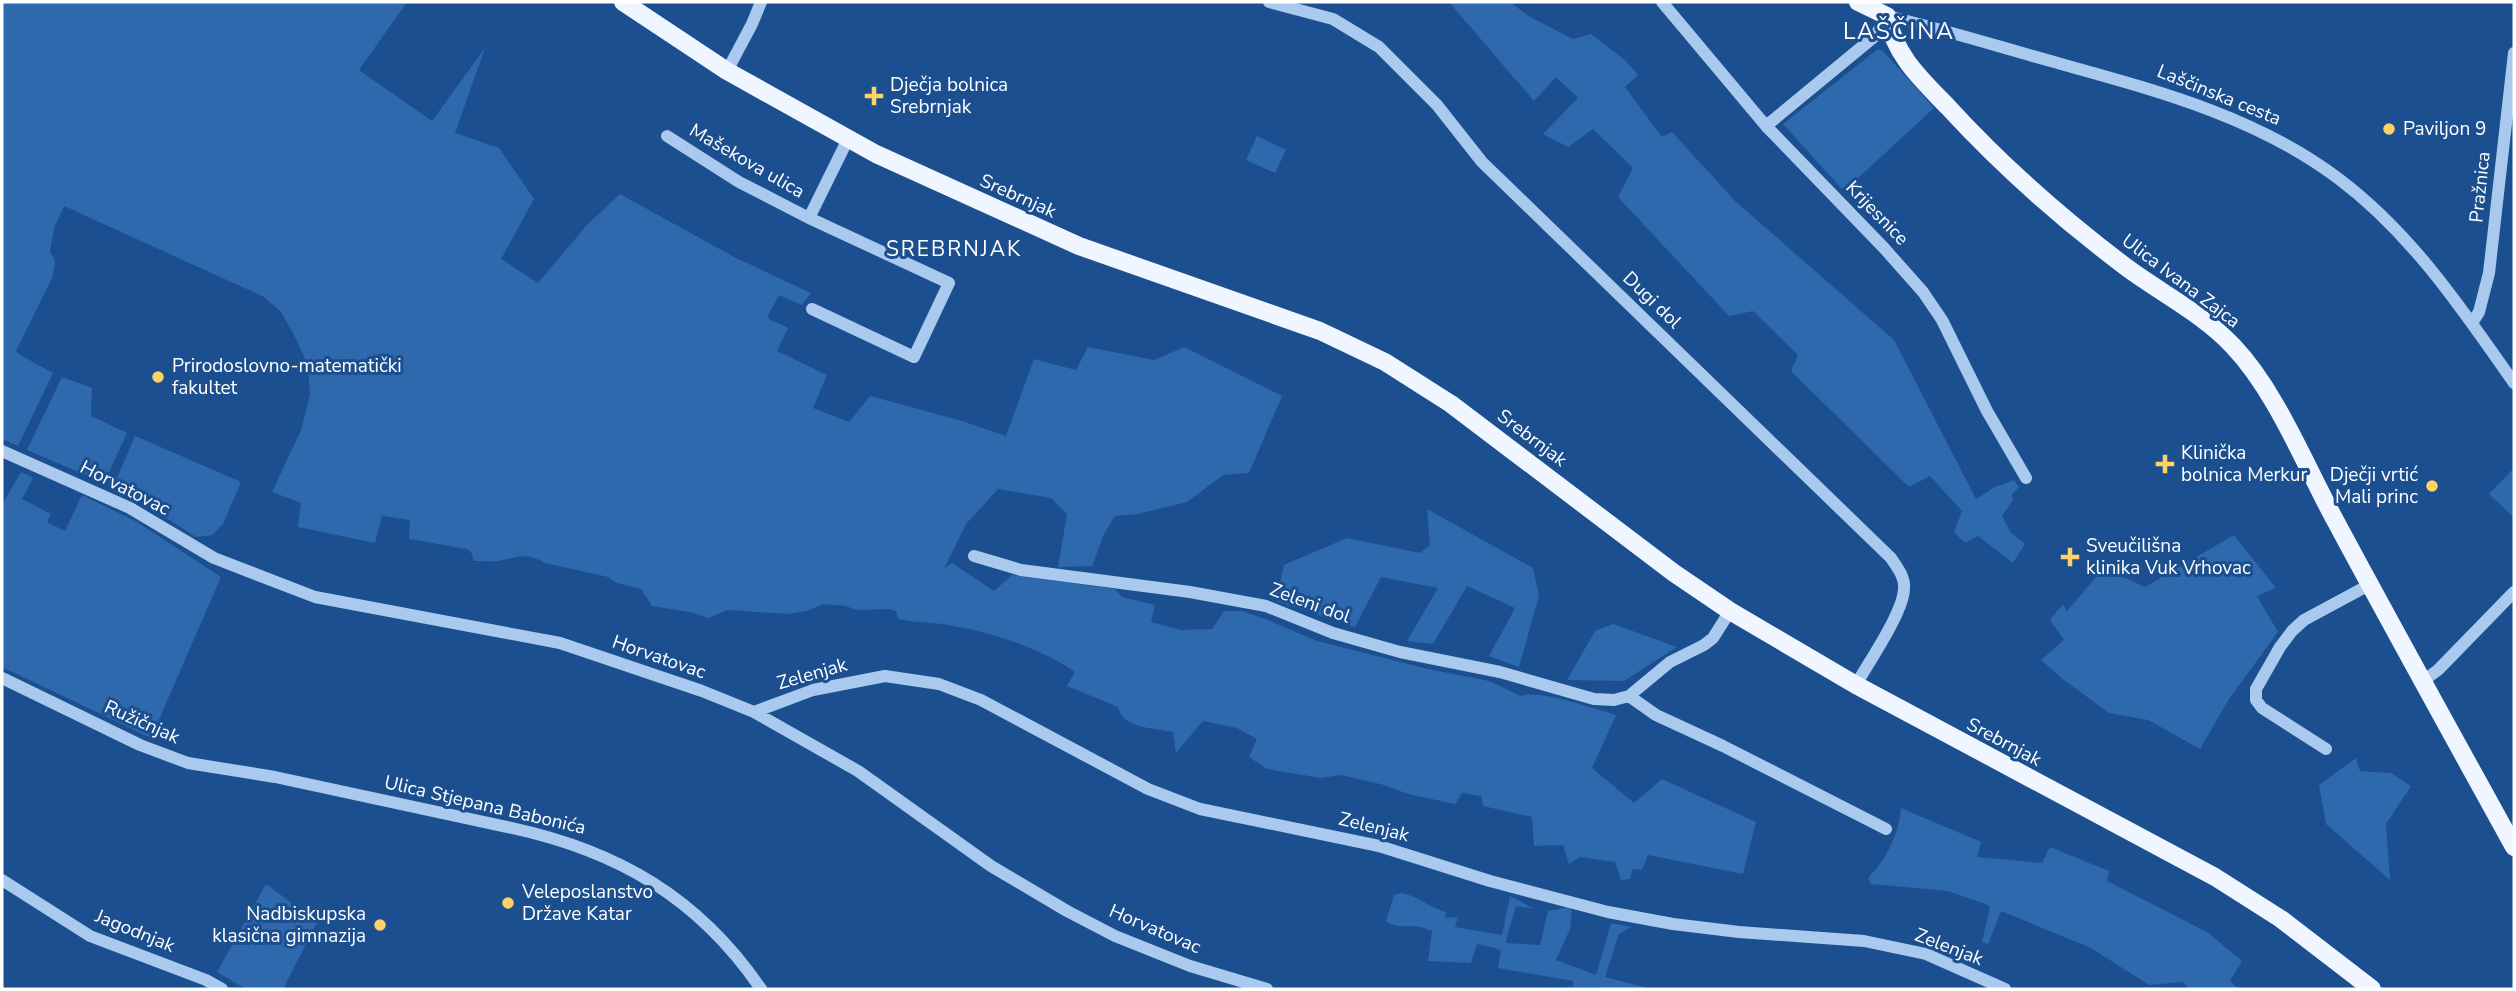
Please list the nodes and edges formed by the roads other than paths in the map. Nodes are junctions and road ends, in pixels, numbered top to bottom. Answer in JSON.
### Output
{"nodes":[{"id":1,"x":622,"y":2,"type":"edge"},
{"id":2,"x":761,"y":2,"type":"edge"},
{"id":3,"x":1269,"y":2,"type":"edge"},
{"id":4,"x":1662,"y":2,"type":"edge"},
{"id":5,"x":1858,"y":2,"type":"edge"},
{"id":6,"x":1887,"y":16,"type":"junction"},
{"id":7,"x":2514,"y":53,"type":"edge"},
{"id":8,"x":727,"y":71,"type":"junction"},
{"id":9,"x":1766,"y":126,"type":"junction"},
{"id":10,"x":667,"y":136,"type":"dead end"},
{"id":11,"x":849,"y":139,"type":"junction"},
{"id":12,"x":809,"y":218,"type":"junction"},
{"id":13,"x":812,"y":309,"type":"dead end"},
{"id":14,"x":2472,"y":323,"type":"junction"},
{"id":15,"x":2514,"y":383,"type":"edge"},
{"id":16,"x":2,"y":451,"type":"edge"},
{"id":17,"x":2025,"y":478,"type":"dead end"},
{"id":18,"x":974,"y":556,"type":"dead end"},
{"id":19,"x":2370,"y":585,"type":"junction"},
{"id":20,"x":2514,"y":592,"type":"edge"},
{"id":21,"x":1730,"y":611,"type":"junction"},
{"id":22,"x":2,"y":678,"type":"edge"},
{"id":23,"x":2423,"y":681,"type":"junction"},
{"id":24,"x":1856,"y":685,"type":"junction"},
{"id":25,"x":1629,"y":696,"type":"junction"},
{"id":26,"x":754,"y":712,"type":"junction"},
{"id":27,"x":2326,"y":749,"type":"dead end"},
{"id":28,"x":275,"y":778,"type":"joint"},
{"id":29,"x":1886,"y":830,"type":"dead end"},
{"id":30,"x":2514,"y":847,"type":"edge"},
{"id":31,"x":2,"y":880,"type":"edge"},
{"id":32,"x":222,"y":989,"type":"edge"},
{"id":33,"x":761,"y":989,"type":"edge"},
{"id":34,"x":1267,"y":989,"type":"edge"},
{"id":35,"x":2005,"y":989,"type":"edge"},
{"id":36,"x":2372,"y":989,"type":"edge"}],
"edges":[{"from":1,"to":8,"type":"main road","name":"Srebrnjak"},
{"from":2,"to":8,"type":"street"},
{"from":3,"to":24,"type":"street","name":"Dugi dol"},
{"from":4,"to":9,"type":"street","name":"Krijesnice"},
{"from":5,"to":6,"type":"main road","name":"Laščinska cesta"},
{"from":6,"to":9,"type":"street"},
{"from":6,"to":14,"type":"street","name":"Laščinska cesta"},
{"from":6,"to":19,"type":"main road","name":"Ulica Ivana Zajca"},
{"from":7,"to":14,"type":"street","name":"Pražnica"},
{"from":8,"to":11,"type":"main road","name":"Srebrnjak"},
{"from":9,"to":17,"type":"street","name":"Krijesnice"},
{"from":10,"to":12,"type":"street","name":"Mašekova ulica"},
{"from":11,"to":12,"type":"street","name":"Mašekova ulica"},
{"from":11,"to":21,"type":"main road","name":"Srebrnjak"},
{"from":12,"to":13,"type":"street","name":"Mašekova ulica"},
{"from":14,"to":15,"type":"street","name":"Laščinska cesta"},
{"from":16,"to":26,"type":"street","name":"Horvatovac"},
{"from":18,"to":25,"type":"street","name":"Zeleni dol"},
{"from":19,"to":23,"type":"main road","name":"Ulica Ivana Zajca"},
{"from":19,"to":27,"type":"street"},
{"from":20,"to":23,"type":"street"},
{"from":21,"to":24,"type":"main road","name":"Srebrnjak"},
{"from":21,"to":25,"type":"street"},
{"from":22,"to":28,"type":"street","name":"Ružičnjak"},
{"from":23,"to":30,"type":"main road","name":"Ulica Ivana Zajca"},
{"from":24,"to":36,"type":"main road","name":"Srebrnjak"},
{"from":25,"to":29,"type":"street"},
{"from":26,"to":34,"type":"street","name":"Horvatovac"},
{"from":26,"to":35,"type":"street","name":"Zelenjak"},
{"from":28,"to":33,"type":"street","name":"Ulica Stjepana Babonića"},
{"from":31,"to":32,"type":"street","name":"Jagodnjak"}]}
